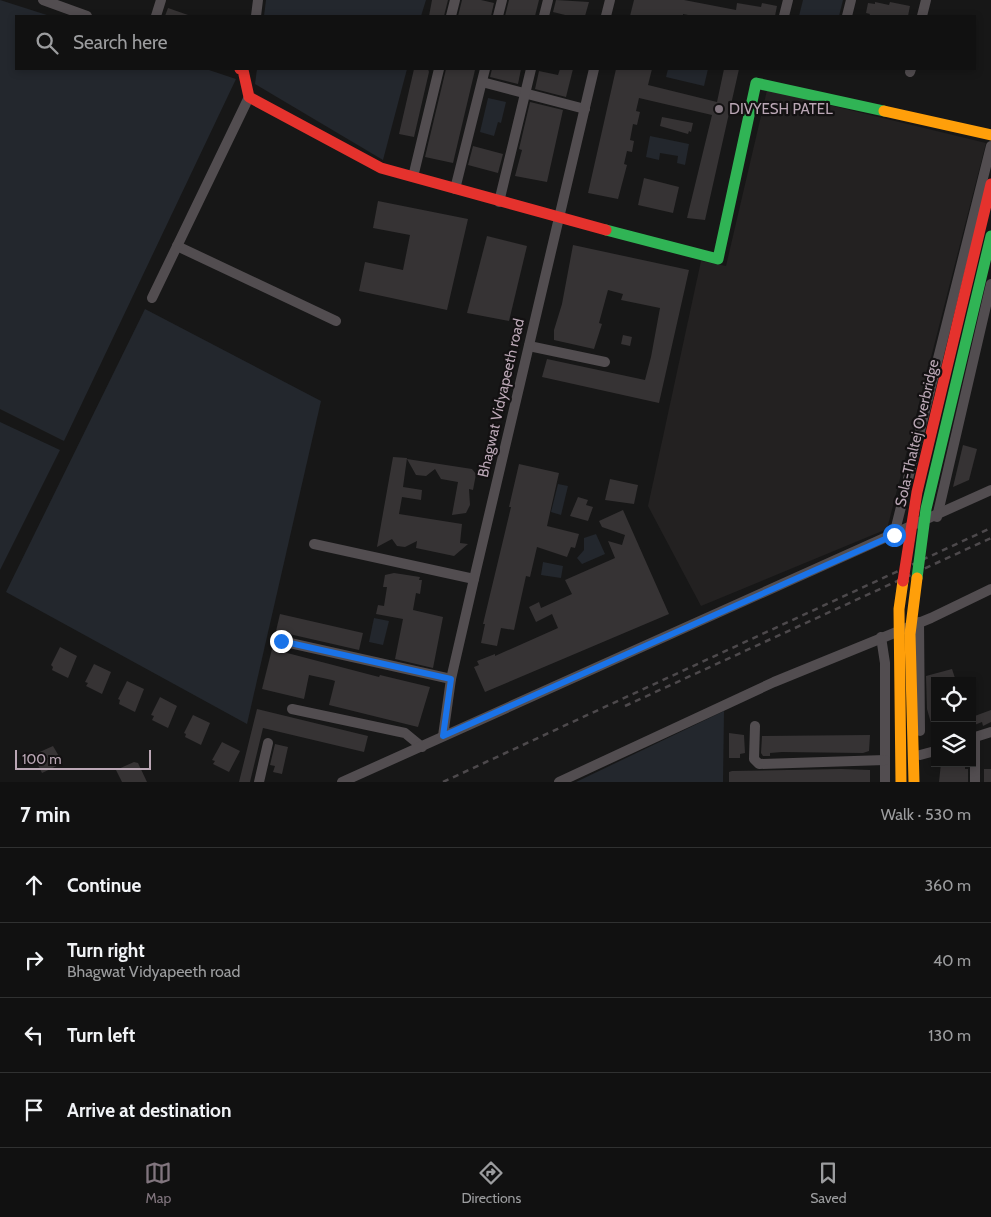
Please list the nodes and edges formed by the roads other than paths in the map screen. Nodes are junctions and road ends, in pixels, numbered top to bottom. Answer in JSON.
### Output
{"nodes":[{"id":1,"x":45,"y":0,"type":"edge"},
{"id":2,"x":161,"y":0,"type":"edge"},
{"id":3,"x":258,"y":0,"type":"edge"},
{"id":4,"x":455,"y":0,"type":"edge"},
{"id":5,"x":502,"y":0,"type":"edge"},
{"id":6,"x":548,"y":0,"type":"edge"},
{"id":7,"x":610,"y":0,"type":"edge"},
{"id":8,"x":788,"y":0,"type":"edge"},
{"id":9,"x":851,"y":0,"type":"edge"},
{"id":10,"x":926,"y":0,"type":"edge"},
{"id":11,"x":84,"y":15,"type":"edge"},
{"id":12,"x":156,"y":15,"type":"edge"},
{"id":13,"x":256,"y":15,"type":"edge"},
{"id":14,"x":451,"y":15,"type":"edge"},
{"id":15,"x":498,"y":15,"type":"edge"},
{"id":16,"x":544,"y":15,"type":"edge"},
{"id":17,"x":606,"y":15,"type":"edge"},
{"id":18,"x":784,"y":15,"type":"edge"},
{"id":19,"x":848,"y":15,"type":"edge"},
{"id":20,"x":922,"y":15,"type":"edge"},
{"id":21,"x":242,"y":70,"type":"edge"},
{"id":22,"x":439,"y":70,"type":"edge"},
{"id":23,"x":485,"y":70,"type":"edge"},
{"id":24,"x":531,"y":70,"type":"edge"},
{"id":25,"x":594,"y":70,"type":"edge"},
{"id":26,"x":482,"y":82,"type":"junction"},
{"id":27,"x":526,"y":93,"type":"junction"},
{"id":28,"x":249,"y":97,"type":"junction"},
{"id":29,"x":585,"y":109,"type":"junction"},
{"id":30,"x":991,"y":135,"type":"edge"},
{"id":31,"x":991,"y":146,"type":"edge"},
{"id":32,"x":413,"y":177,"type":"junction"},
{"id":33,"x":991,"y":184,"type":"edge"},
{"id":34,"x":456,"y":189,"type":"junction"},
{"id":35,"x":499,"y":202,"type":"junction"},
{"id":36,"x":560,"y":217,"type":"junction"},
{"id":37,"x":991,"y":236,"type":"edge"},
{"id":38,"x":177,"y":246,"type":"junction"},
{"id":39,"x":991,"y":284,"type":"edge"},
{"id":40,"x":152,"y":298,"type":"dead end"},
{"id":41,"x":336,"y":321,"type":"dead end"},
{"id":42,"x":528,"y":346,"type":"junction"},
{"id":43,"x":604,"y":362,"type":"dead end"},
{"id":44,"x":991,"y":490,"type":"edge"},
{"id":45,"x":937,"y":517,"type":"junction"},
{"id":46,"x":894,"y":535,"type":"junction"},
{"id":47,"x":314,"y":544,"type":"dead end"},
{"id":48,"x":474,"y":579,"type":"junction"},
{"id":49,"x":991,"y":589,"type":"edge"},
{"id":50,"x":919,"y":622,"type":"junction"},
{"id":51,"x":881,"y":637,"type":"junction"},
{"id":52,"x":281,"y":641,"type":"dead end"},
{"id":53,"x":451,"y":679,"type":"junction"},
{"id":54,"x":292,"y":709,"type":"dead end"},
{"id":55,"x":754,"y":726,"type":"dead end"},
{"id":56,"x":991,"y":732,"type":"edge"},
{"id":57,"x":443,"y":736,"type":"junction"},
{"id":58,"x":976,"y":737,"type":"edge"},
{"id":59,"x":268,"y":743,"type":"dead end"},
{"id":60,"x":422,"y":747,"type":"junction"},
{"id":61,"x":931,"y":752,"type":"edge"},
{"id":62,"x":920,"y":756,"type":"junction"},
{"id":63,"x":885,"y":760,"type":"junction"},
{"id":64,"x":975,"y":767,"type":"edge"},
{"id":65,"x":259,"y":782,"type":"edge"},
{"id":66,"x":342,"y":782,"type":"edge"},
{"id":67,"x":560,"y":782,"type":"edge"},
{"id":68,"x":885,"y":782,"type":"edge"},
{"id":69,"x":901,"y":782,"type":"edge"},
{"id":70,"x":914,"y":782,"type":"edge"},
{"id":71,"x":920,"y":782,"type":"edge"},
{"id":72,"x":975,"y":782,"type":"edge"}],
"edges":[{"from":1,"to":11,"type":"street"},
{"from":2,"to":12,"type":"street"},
{"from":3,"to":13,"type":"street"},
{"from":4,"to":14,"type":"street"},
{"from":5,"to":15,"type":"street"},
{"from":6,"to":16,"type":"street"},
{"from":7,"to":17,"type":"street"},
{"from":8,"to":18,"type":"street"},
{"from":9,"to":19,"type":"street"},
{"from":10,"to":20,"type":"street"},
{"from":21,"to":28,"type":"street"},
{"from":22,"to":32,"type":"street"},
{"from":23,"to":26,"type":"street"},
{"from":24,"to":27,"type":"street"},
{"from":25,"to":29,"type":"street","name":"Bhagwat Vidyapeeth road"},
{"from":26,"to":27,"type":"street"},
{"from":26,"to":34,"type":"street"},
{"from":27,"to":29,"type":"street"},
{"from":27,"to":35,"type":"street"},
{"from":28,"to":32,"type":"street"},
{"from":28,"to":38,"type":"street"},
{"from":29,"to":36,"type":"street","name":"Bhagwat Vidyapeeth road"},
{"from":30,"to":36,"type":"street"},
{"from":31,"to":46,"type":"street"},
{"from":32,"to":34,"type":"street"},
{"from":33,"to":69,"type":"street","name":"Sola-Thaltej Overbridge","bridge":true},
{"from":34,"to":35,"type":"street"},
{"from":35,"to":36,"type":"street"},
{"from":36,"to":42,"type":"street","name":"Bhagwat Vidyapeeth road"},
{"from":37,"to":70,"type":"street","name":"Sola-Thaltej Overbridge","bridge":true},
{"from":38,"to":40,"type":"street"},
{"from":38,"to":41,"type":"street"},
{"from":39,"to":45,"type":"street"},
{"from":42,"to":43,"type":"street"},
{"from":42,"to":48,"type":"street","name":"Bhagwat Vidyapeeth road"},
{"from":44,"to":45,"type":"street"},
{"from":45,"to":46,"type":"street"},
{"from":46,"to":57,"type":"street"},
{"from":47,"to":48,"type":"street"},
{"from":48,"to":53,"type":"street","name":"Bhagwat Vidyapeeth road"},
{"from":49,"to":50,"type":"street"},
{"from":50,"to":51,"type":"street"},
{"from":50,"to":62,"type":"street"},
{"from":51,"to":63,"type":"street"},
{"from":51,"to":67,"type":"street"},
{"from":52,"to":53,"type":"street"},
{"from":53,"to":57,"type":"street","name":"Bhagwat Vidyapeeth road"},
{"from":54,"to":60,"type":"street"},
{"from":55,"to":63,"type":"street"},
{"from":56,"to":58,"type":"street"},
{"from":57,"to":60,"type":"street"},
{"from":59,"to":65,"type":"street"},
{"from":60,"to":66,"type":"street"},
{"from":61,"to":62,"type":"street"},
{"from":62,"to":71,"type":"street"},
{"from":63,"to":68,"type":"street"},
{"from":64,"to":72,"type":"street"}]}
